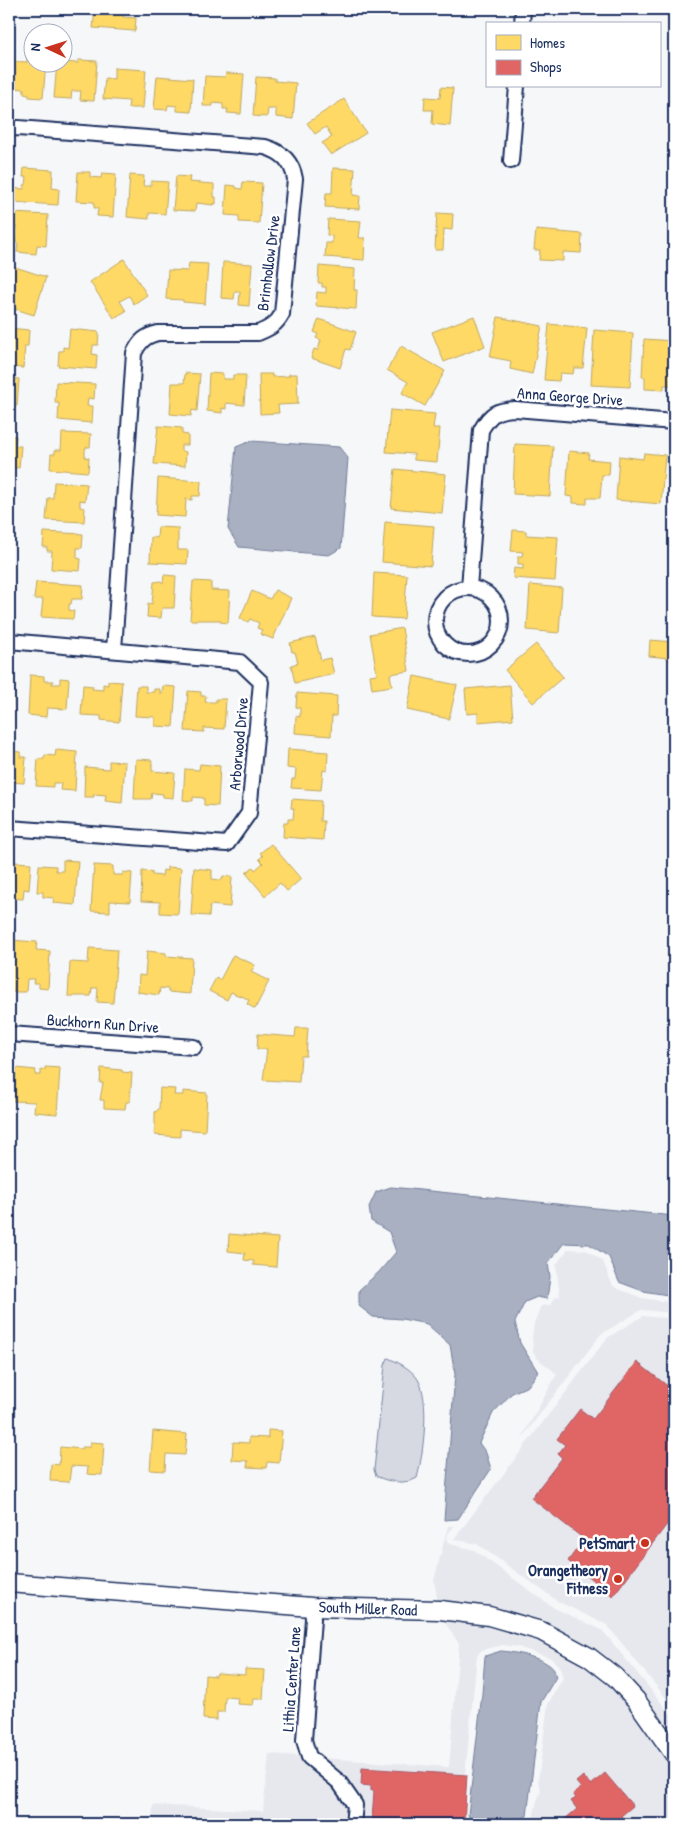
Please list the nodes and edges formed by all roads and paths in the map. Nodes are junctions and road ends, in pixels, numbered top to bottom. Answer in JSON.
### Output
{"nodes":[{"id":1,"x":523,"y":9,"type":"edge"},
{"id":2,"x":522,"y":22,"type":"edge"},
{"id":3,"x":517,"y":88,"type":"edge"},
{"id":4,"x":9,"y":129,"type":"edge"},
{"id":5,"x":511,"y":161,"type":"dead end"},
{"id":6,"x":674,"y":422,"type":"edge"},
{"id":7,"x":469,"y":588,"type":"junction"},
{"id":8,"x":9,"y":641,"type":"edge"},
{"id":9,"x":114,"y":650,"type":"junction"},
{"id":10,"x":9,"y":828,"type":"edge"},
{"id":11,"x":9,"y":1034,"type":"edge"},
{"id":12,"x":194,"y":1047,"type":"dead end"},
{"id":13,"x":9,"y":1583,"type":"edge"},
{"id":14,"x":312,"y":1606,"type":"junction"},
{"id":15,"x":674,"y":1754,"type":"edge"},
{"id":16,"x":353,"y":1824,"type":"edge"}],
"edges":[{"from":1,"to":2,"type":"street"},
{"from":3,"to":5,"type":"street"},
{"from":4,"to":9,"type":"street","name":"Brimhollow Drive"},
{"from":6,"to":7,"type":"street","name":"Anna George Drive"},
{"from":7,"to":7,"type":"street"},
{"from":8,"to":9,"type":"street","name":"Arborwood Drive"},
{"from":9,"to":10,"type":"street","name":"Arborwood Drive"},
{"from":11,"to":12,"type":"street","name":"Buckhorn Run Drive"},
{"from":13,"to":14,"type":"street","name":"South Miller Road"},
{"from":14,"to":15,"type":"street","name":"South Miller Road"},
{"from":14,"to":16,"type":"street","name":"Lithia Center Lane"}]}
